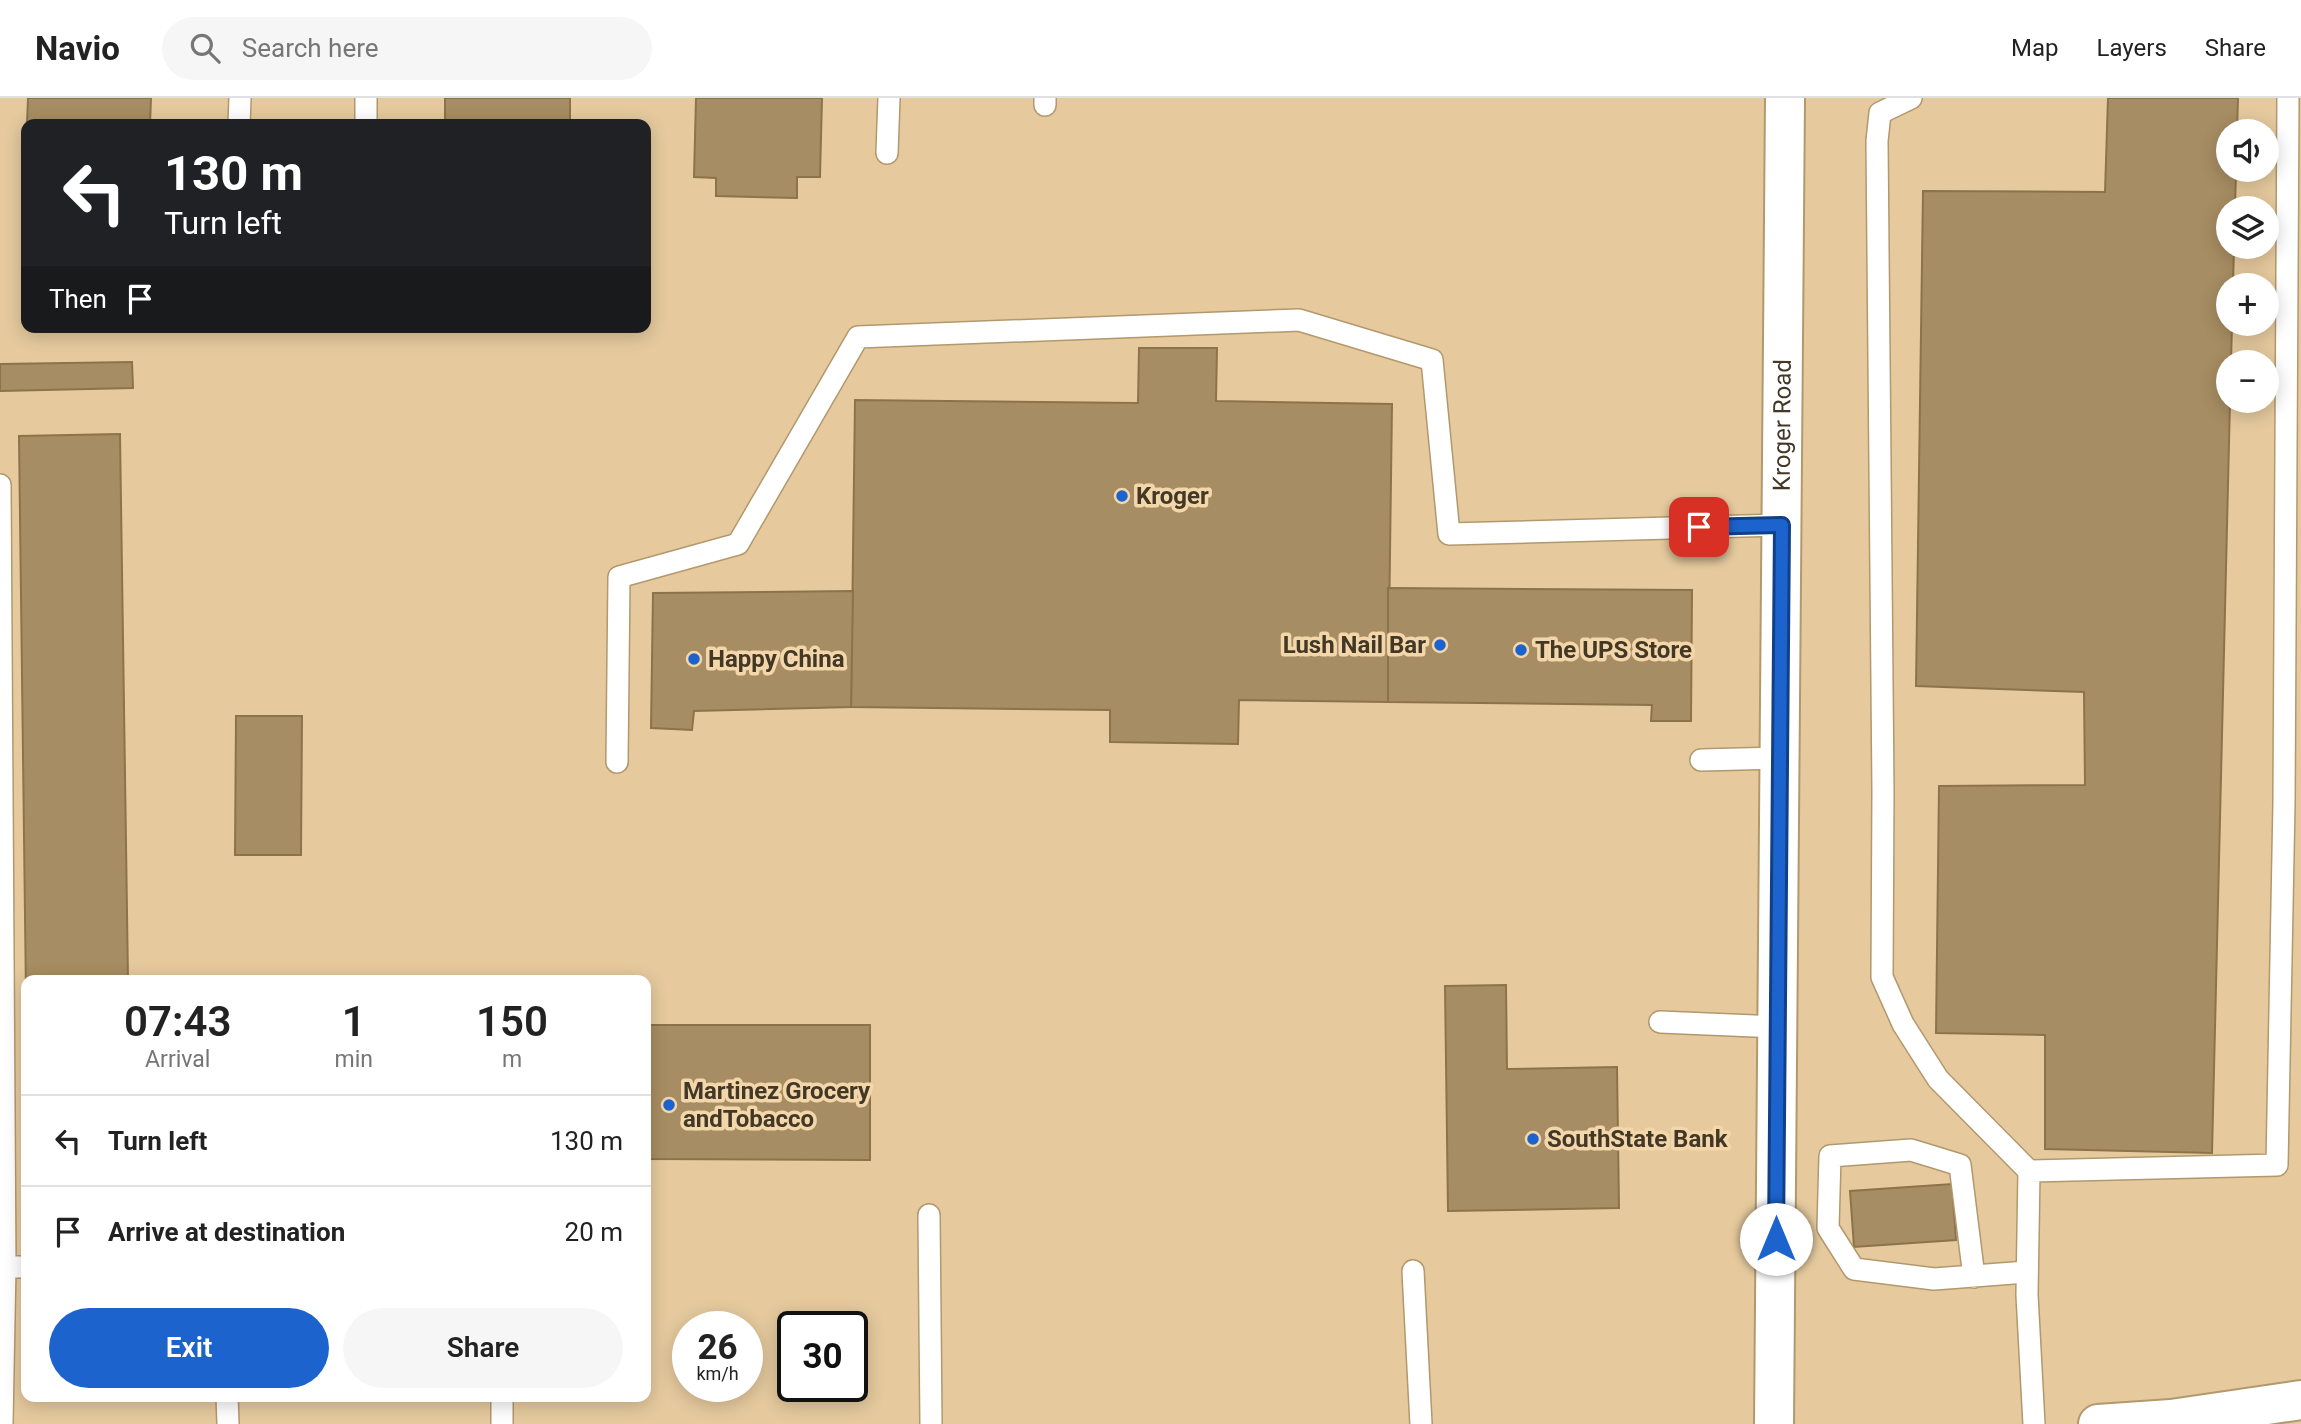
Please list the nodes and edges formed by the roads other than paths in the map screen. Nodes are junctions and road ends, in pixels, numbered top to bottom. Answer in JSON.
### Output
{"nodes":[{"id":1,"x":240,"y":98,"type":"edge"},
{"id":2,"x":366,"y":98,"type":"edge"},
{"id":3,"x":889,"y":98,"type":"edge"},
{"id":4,"x":1785,"y":98,"type":"edge"},
{"id":5,"x":1911,"y":98,"type":"edge"},
{"id":6,"x":2288,"y":98,"type":"edge"},
{"id":7,"x":239,"y":119,"type":"edge"},
{"id":8,"x":366,"y":119,"type":"edge"},
{"id":9,"x":2294,"y":128,"type":"edge"},
{"id":10,"x":887,"y":153,"type":"dead end"},
{"id":11,"x":2293,"y":435,"type":"edge"},
{"id":12,"x":0,"y":485,"type":"edge"},
{"id":13,"x":1782,"y":525,"type":"junction"},
{"id":14,"x":1780,"y":758,"type":"junction"},
{"id":15,"x":1701,"y":760,"type":"dead end"},
{"id":16,"x":617,"y":762,"type":"dead end"},
{"id":17,"x":2292,"y":803,"type":"edge"},
{"id":18,"x":1660,"y":1022,"type":"dead end"},
{"id":19,"x":1777,"y":1027,"type":"junction"},
{"id":20,"x":2029,"y":1171,"type":"junction"},
{"id":21,"x":929,"y":1215,"type":"dead end"},
{"id":22,"x":2,"y":1267,"type":"edge"},
{"id":23,"x":21,"y":1267,"type":"edge"},
{"id":24,"x":1413,"y":1271,"type":"dead end"},
{"id":25,"x":2027,"y":1272,"type":"junction"},
{"id":26,"x":1974,"y":1277,"type":"junction"},
{"id":27,"x":2301,"y":1401,"type":"edge"},
{"id":28,"x":228,"y":1402,"type":"edge"},
{"id":29,"x":502,"y":1402,"type":"edge"},
{"id":30,"x":2178,"y":1421,"type":"edge"},
{"id":31,"x":2,"y":1424,"type":"edge"},
{"id":32,"x":228,"y":1424,"type":"edge"},
{"id":33,"x":502,"y":1424,"type":"edge"},
{"id":34,"x":931,"y":1424,"type":"edge"},
{"id":35,"x":1421,"y":1424,"type":"edge"},
{"id":36,"x":1774,"y":1424,"type":"edge"},
{"id":37,"x":2034,"y":1424,"type":"edge"},
{"id":38,"x":2098,"y":1424,"type":"edge"}],
"edges":[{"from":1,"to":7,"type":"lane"},
{"from":2,"to":8,"type":"lane"},
{"from":3,"to":10,"type":"lane"},
{"from":4,"to":13,"type":"street","name":"Kroger Road"},
{"from":5,"to":20,"type":"lane"},
{"from":6,"to":9,"type":"lane"},
{"from":9,"to":11,"type":"lane"},
{"from":11,"to":17,"type":"lane"},
{"from":12,"to":22,"type":"lane"},
{"from":13,"to":14,"type":"street","name":"Kroger Road"},
{"from":13,"to":16,"type":"lane"},
{"from":14,"to":15,"type":"lane"},
{"from":14,"to":19,"type":"street","name":"Kroger Road"},
{"from":17,"to":20,"type":"lane"},
{"from":18,"to":19,"type":"lane"},
{"from":19,"to":36,"type":"street","name":"Kroger Road"},
{"from":20,"to":25,"type":"lane"},
{"from":21,"to":34,"type":"lane"},
{"from":22,"to":23,"type":"lane"},
{"from":22,"to":31,"type":"lane"},
{"from":24,"to":35,"type":"lane"},
{"from":25,"to":26,"type":"lane"},
{"from":25,"to":37,"type":"lane"},
{"from":26,"to":26,"type":"lane"},
{"from":27,"to":30,"type":"street"},
{"from":28,"to":32,"type":"lane"},
{"from":29,"to":33,"type":"lane"},
{"from":30,"to":38,"type":"street"}]}
